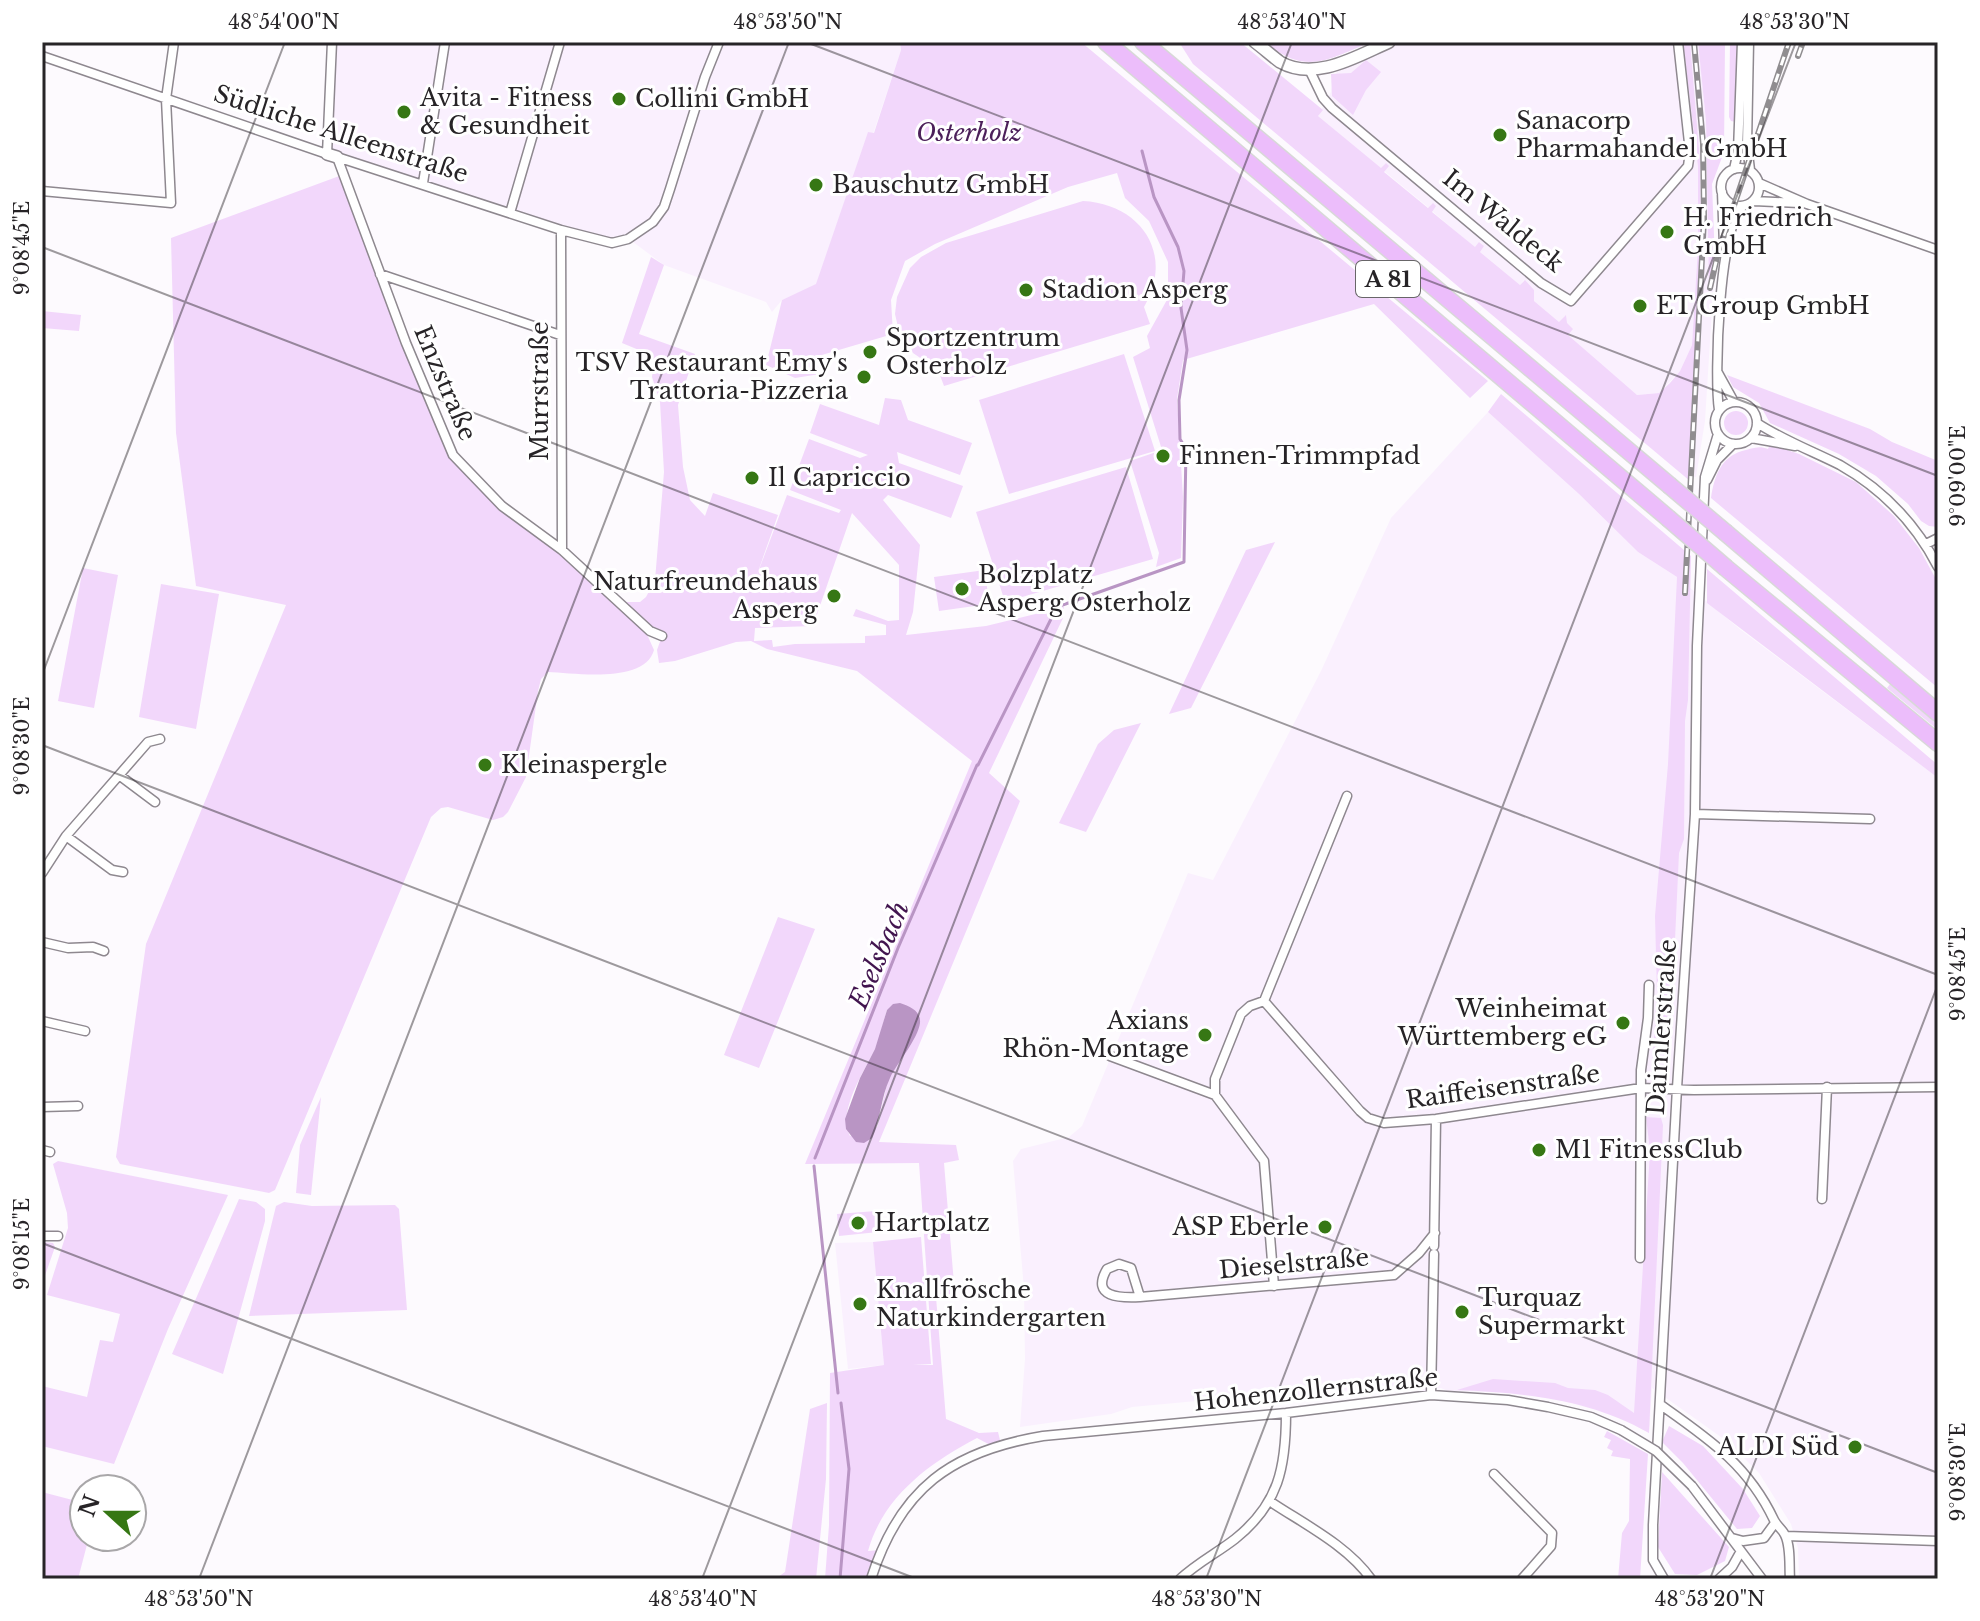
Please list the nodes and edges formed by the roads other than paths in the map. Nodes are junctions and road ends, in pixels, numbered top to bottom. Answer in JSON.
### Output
{"nodes":[{"id":1,"x":174,"y":42,"type":"edge"},
{"id":2,"x":332,"y":42,"type":"edge"},
{"id":3,"x":445,"y":42,"type":"edge"},
{"id":4,"x":560,"y":42,"type":"edge"},
{"id":5,"x":719,"y":42,"type":"edge"},
{"id":6,"x":1106,"y":42,"type":"edge"},
{"id":7,"x":1143,"y":42,"type":"edge"},
{"id":8,"x":1255,"y":42,"type":"edge"},
{"id":9,"x":1389,"y":42,"type":"edge"},
{"id":10,"x":1678,"y":42,"type":"edge"},
{"id":11,"x":1742,"y":42,"type":"edge"},
{"id":12,"x":1749,"y":42,"type":"edge"},
{"id":13,"x":42,"y":56,"type":"edge"},
{"id":14,"x":1309,"y":69,"type":"junction"},
{"id":15,"x":166,"y":99,"type":"junction"},
{"id":16,"x":332,"y":155,"type":"junction"},
{"id":17,"x":1734,"y":169,"type":"junction"},
{"id":18,"x":1750,"y":170,"type":"junction"},
{"id":19,"x":423,"y":183,"type":"junction"},
{"id":20,"x":1759,"y":183,"type":"junction"},
{"id":21,"x":42,"y":191,"type":"edge"},
{"id":22,"x":1722,"y":191,"type":"junction"},
{"id":23,"x":1754,"y":201,"type":"junction"},
{"id":24,"x":1807,"y":204,"type":"junction"},
{"id":25,"x":1743,"y":206,"type":"junction"},
{"id":26,"x":510,"y":213,"type":"junction"},
{"id":27,"x":561,"y":230,"type":"junction"},
{"id":28,"x":1938,"y":250,"type":"edge"},
{"id":29,"x":1725,"y":251,"type":"junction"},
{"id":30,"x":380,"y":274,"type":"junction"},
{"id":31,"x":560,"y":335,"type":"junction"},
{"id":32,"x":1718,"y":372,"type":"junction"},
{"id":33,"x":1734,"y":402,"type":"junction"},
{"id":34,"x":1719,"y":410,"type":"junction"},
{"id":35,"x":1757,"y":423,"type":"junction"},
{"id":36,"x":1718,"y":434,"type":"junction"},
{"id":37,"x":1751,"y":438,"type":"junction"},
{"id":38,"x":1733,"y":444,"type":"junction"},
{"id":39,"x":1800,"y":447,"type":"junction"},
{"id":40,"x":1704,"y":484,"type":"junction"},
{"id":41,"x":1938,"y":538,"type":"edge"},
{"id":42,"x":1926,"y":544,"type":"junction"},
{"id":43,"x":562,"y":550,"type":"junction"},
{"id":44,"x":1937,"y":564,"type":"edge"},
{"id":45,"x":662,"y":636,"type":"dead end"},
{"id":46,"x":1938,"y":713,"type":"edge"},
{"id":47,"x":160,"y":739,"type":"dead end"},
{"id":48,"x":1938,"y":743,"type":"edge"},
{"id":49,"x":119,"y":775,"type":"junction"},
{"id":50,"x":1347,"y":796,"type":"dead end"},
{"id":51,"x":155,"y":802,"type":"dead end"},
{"id":52,"x":1695,"y":814,"type":"junction"},
{"id":53,"x":1870,"y":819,"type":"dead end"},
{"id":54,"x":66,"y":836,"type":"junction"},
{"id":55,"x":123,"y":872,"type":"dead end"},
{"id":56,"x":42,"y":873,"type":"edge"},
{"id":57,"x":42,"y":942,"type":"edge"},
{"id":58,"x":104,"y":951,"type":"dead end"},
{"id":59,"x":1649,"y":985,"type":"dead end"},
{"id":60,"x":1264,"y":1001,"type":"junction"},
{"id":61,"x":42,"y":1021,"type":"edge"},
{"id":62,"x":85,"y":1031,"type":"dead end"},
{"id":63,"x":1110,"y":1056,"type":"dead end"},
{"id":64,"x":1827,"y":1087,"type":"junction"},
{"id":65,"x":1938,"y":1087,"type":"edge"},
{"id":66,"x":1641,"y":1088,"type":"junction"},
{"id":67,"x":1677,"y":1088,"type":"junction"},
{"id":68,"x":1215,"y":1095,"type":"junction"},
{"id":69,"x":78,"y":1106,"type":"dead end"},
{"id":70,"x":42,"y":1107,"type":"edge"},
{"id":71,"x":1436,"y":1119,"type":"junction"},
{"id":72,"x":1822,"y":1199,"type":"dead end"},
{"id":73,"x":1435,"y":1233,"type":"junction"},
{"id":74,"x":42,"y":1236,"type":"edge"},
{"id":75,"x":58,"y":1236,"type":"dead end"},
{"id":76,"x":1640,"y":1258,"type":"dead end"},
{"id":77,"x":1274,"y":1286,"type":"junction"},
{"id":78,"x":1140,"y":1297,"type":"junction"},
{"id":79,"x":1431,"y":1395,"type":"junction"},
{"id":80,"x":1661,"y":1405,"type":"junction"},
{"id":81,"x":1286,"y":1413,"type":"junction"},
{"id":82,"x":1494,"y":1474,"type":"dead end"},
{"id":83,"x":1271,"y":1502,"type":"junction"},
{"id":84,"x":1775,"y":1523,"type":"junction"},
{"id":85,"x":1786,"y":1536,"type":"junction"},
{"id":86,"x":1732,"y":1538,"type":"junction"},
{"id":87,"x":1938,"y":1541,"type":"edge"},
{"id":88,"x":1741,"y":1551,"type":"junction"},
{"id":89,"x":1659,"y":1576,"type":"edge"},
{"id":90,"x":1528,"y":1577,"type":"edge"},
{"id":91,"x":871,"y":1579,"type":"edge"},
{"id":92,"x":1180,"y":1579,"type":"edge"},
{"id":93,"x":1371,"y":1579,"type":"edge"},
{"id":94,"x":1719,"y":1579,"type":"edge"},
{"id":95,"x":1762,"y":1579,"type":"edge"},
{"id":96,"x":1790,"y":1579,"type":"edge"}],
"edges":[{"from":1,"to":15,"type":"street"},
{"from":2,"to":16,"type":"street"},
{"from":3,"to":19,"type":"street"},
{"from":4,"to":26,"type":"street"},
{"from":5,"to":27,"type":"street","name":"Südliche Alleenstraße"},
{"from":6,"to":48,"type":"highway","number":"A 81","bridge":true},
{"from":7,"to":46,"type":"highway","number":"A 81","bridge":true},
{"from":8,"to":14,"type":"street"},
{"from":9,"to":14,"type":"street"},
{"from":10,"to":14,"type":"street","name":"Im Waldeck"},
{"from":11,"to":17,"type":"street"},
{"from":12,"to":18,"type":"street"},
{"from":13,"to":15,"type":"street","name":"Südliche Alleenstraße"},
{"from":15,"to":16,"type":"street","name":"Südliche Alleenstraße"},
{"from":15,"to":21,"type":"street"},
{"from":16,"to":19,"type":"street","name":"Südliche Alleenstraße"},
{"from":16,"to":30,"type":"street","name":"Enzstraße"},
{"from":17,"to":18,"type":"street"},
{"from":17,"to":22,"type":"street"},
{"from":18,"to":20,"type":"street"},
{"from":19,"to":26,"type":"street","name":"Südliche Alleenstraße"},
{"from":20,"to":23,"type":"street"},
{"from":20,"to":24,"type":"street"},
{"from":22,"to":25,"type":"street"},
{"from":22,"to":29,"type":"street"},
{"from":23,"to":24,"type":"street"},
{"from":23,"to":25,"type":"street"},
{"from":24,"to":28,"type":"street"},
{"from":25,"to":29,"type":"street"},
{"from":26,"to":27,"type":"street","name":"Südliche Alleenstraße"},
{"from":27,"to":31,"type":"street","name":"Murrstraße"},
{"from":29,"to":32,"type":"street"},
{"from":30,"to":31,"type":"street"},
{"from":30,"to":43,"type":"street","name":"Enzstraße"},
{"from":31,"to":43,"type":"street","name":"Murrstraße"},
{"from":32,"to":33,"type":"street"},
{"from":32,"to":34,"type":"street"},
{"from":33,"to":34,"type":"street"},
{"from":33,"to":35,"type":"street"},
{"from":34,"to":36,"type":"street"},
{"from":35,"to":37,"type":"street"},
{"from":35,"to":39,"type":"street"},
{"from":36,"to":38,"type":"street"},
{"from":36,"to":40,"type":"street","name":"Daimlerstraße"},
{"from":37,"to":38,"type":"street"},
{"from":37,"to":39,"type":"street"},
{"from":38,"to":40,"type":"street"},
{"from":39,"to":42,"type":"street"},
{"from":40,"to":52,"type":"street","name":"Daimlerstraße"},
{"from":41,"to":42,"type":"street"},
{"from":42,"to":44,"type":"street"},
{"from":43,"to":45,"type":"street","name":"Enzstraße"},
{"from":47,"to":49,"type":"street"},
{"from":49,"to":51,"type":"street"},
{"from":49,"to":54,"type":"street"},
{"from":50,"to":60,"type":"street"},
{"from":52,"to":53,"type":"street"},
{"from":52,"to":67,"type":"street","name":"Daimlerstraße"},
{"from":54,"to":55,"type":"street"},
{"from":54,"to":56,"type":"street"},
{"from":57,"to":58,"type":"street"},
{"from":59,"to":66,"type":"street"},
{"from":60,"to":68,"type":"street"},
{"from":60,"to":71,"type":"street","name":"Raiffeisenstraße"},
{"from":61,"to":62,"type":"street"},
{"from":63,"to":68,"type":"street"},
{"from":64,"to":65,"type":"street","name":"Raiffeisenstraße"},
{"from":64,"to":67,"type":"street","name":"Raiffeisenstraße"},
{"from":64,"to":72,"type":"street"},
{"from":66,"to":67,"type":"street","name":"Raiffeisenstraße"},
{"from":66,"to":71,"type":"street","name":"Raiffeisenstraße"},
{"from":66,"to":76,"type":"street"},
{"from":67,"to":80,"type":"street","name":"Daimlerstraße"},
{"from":68,"to":77,"type":"street"},
{"from":69,"to":70,"type":"street"},
{"from":71,"to":73,"type":"street"},
{"from":73,"to":77,"type":"street","name":"Dieselstraße"},
{"from":73,"to":79,"type":"street"},
{"from":74,"to":75,"type":"street"},
{"from":77,"to":78,"type":"street","name":"Dieselstraße"},
{"from":78,"to":78,"type":"street","name":"Dieselstraße"},
{"from":79,"to":81,"type":"street","name":"Hohenzollernstraße"},
{"from":79,"to":86,"type":"street","name":"Hohenzollernstraße","bridge":true},
{"from":80,"to":84,"type":"street"},
{"from":80,"to":89,"type":"street","name":"Daimlerstraße"},
{"from":81,"to":83,"type":"street"},
{"from":81,"to":91,"type":"street","name":"Hohenzollernstraße"},
{"from":82,"to":90,"type":"street"},
{"from":83,"to":92,"type":"street"},
{"from":83,"to":93,"type":"street"},
{"from":84,"to":85,"type":"street"},
{"from":84,"to":86,"type":"street"},
{"from":85,"to":87,"type":"street"},
{"from":85,"to":96,"type":"street"},
{"from":86,"to":88,"type":"street","name":"Hohenzollernstraße"},
{"from":88,"to":94,"type":"street"},
{"from":88,"to":95,"type":"street","name":"Hohenzollernstraße"}]}
